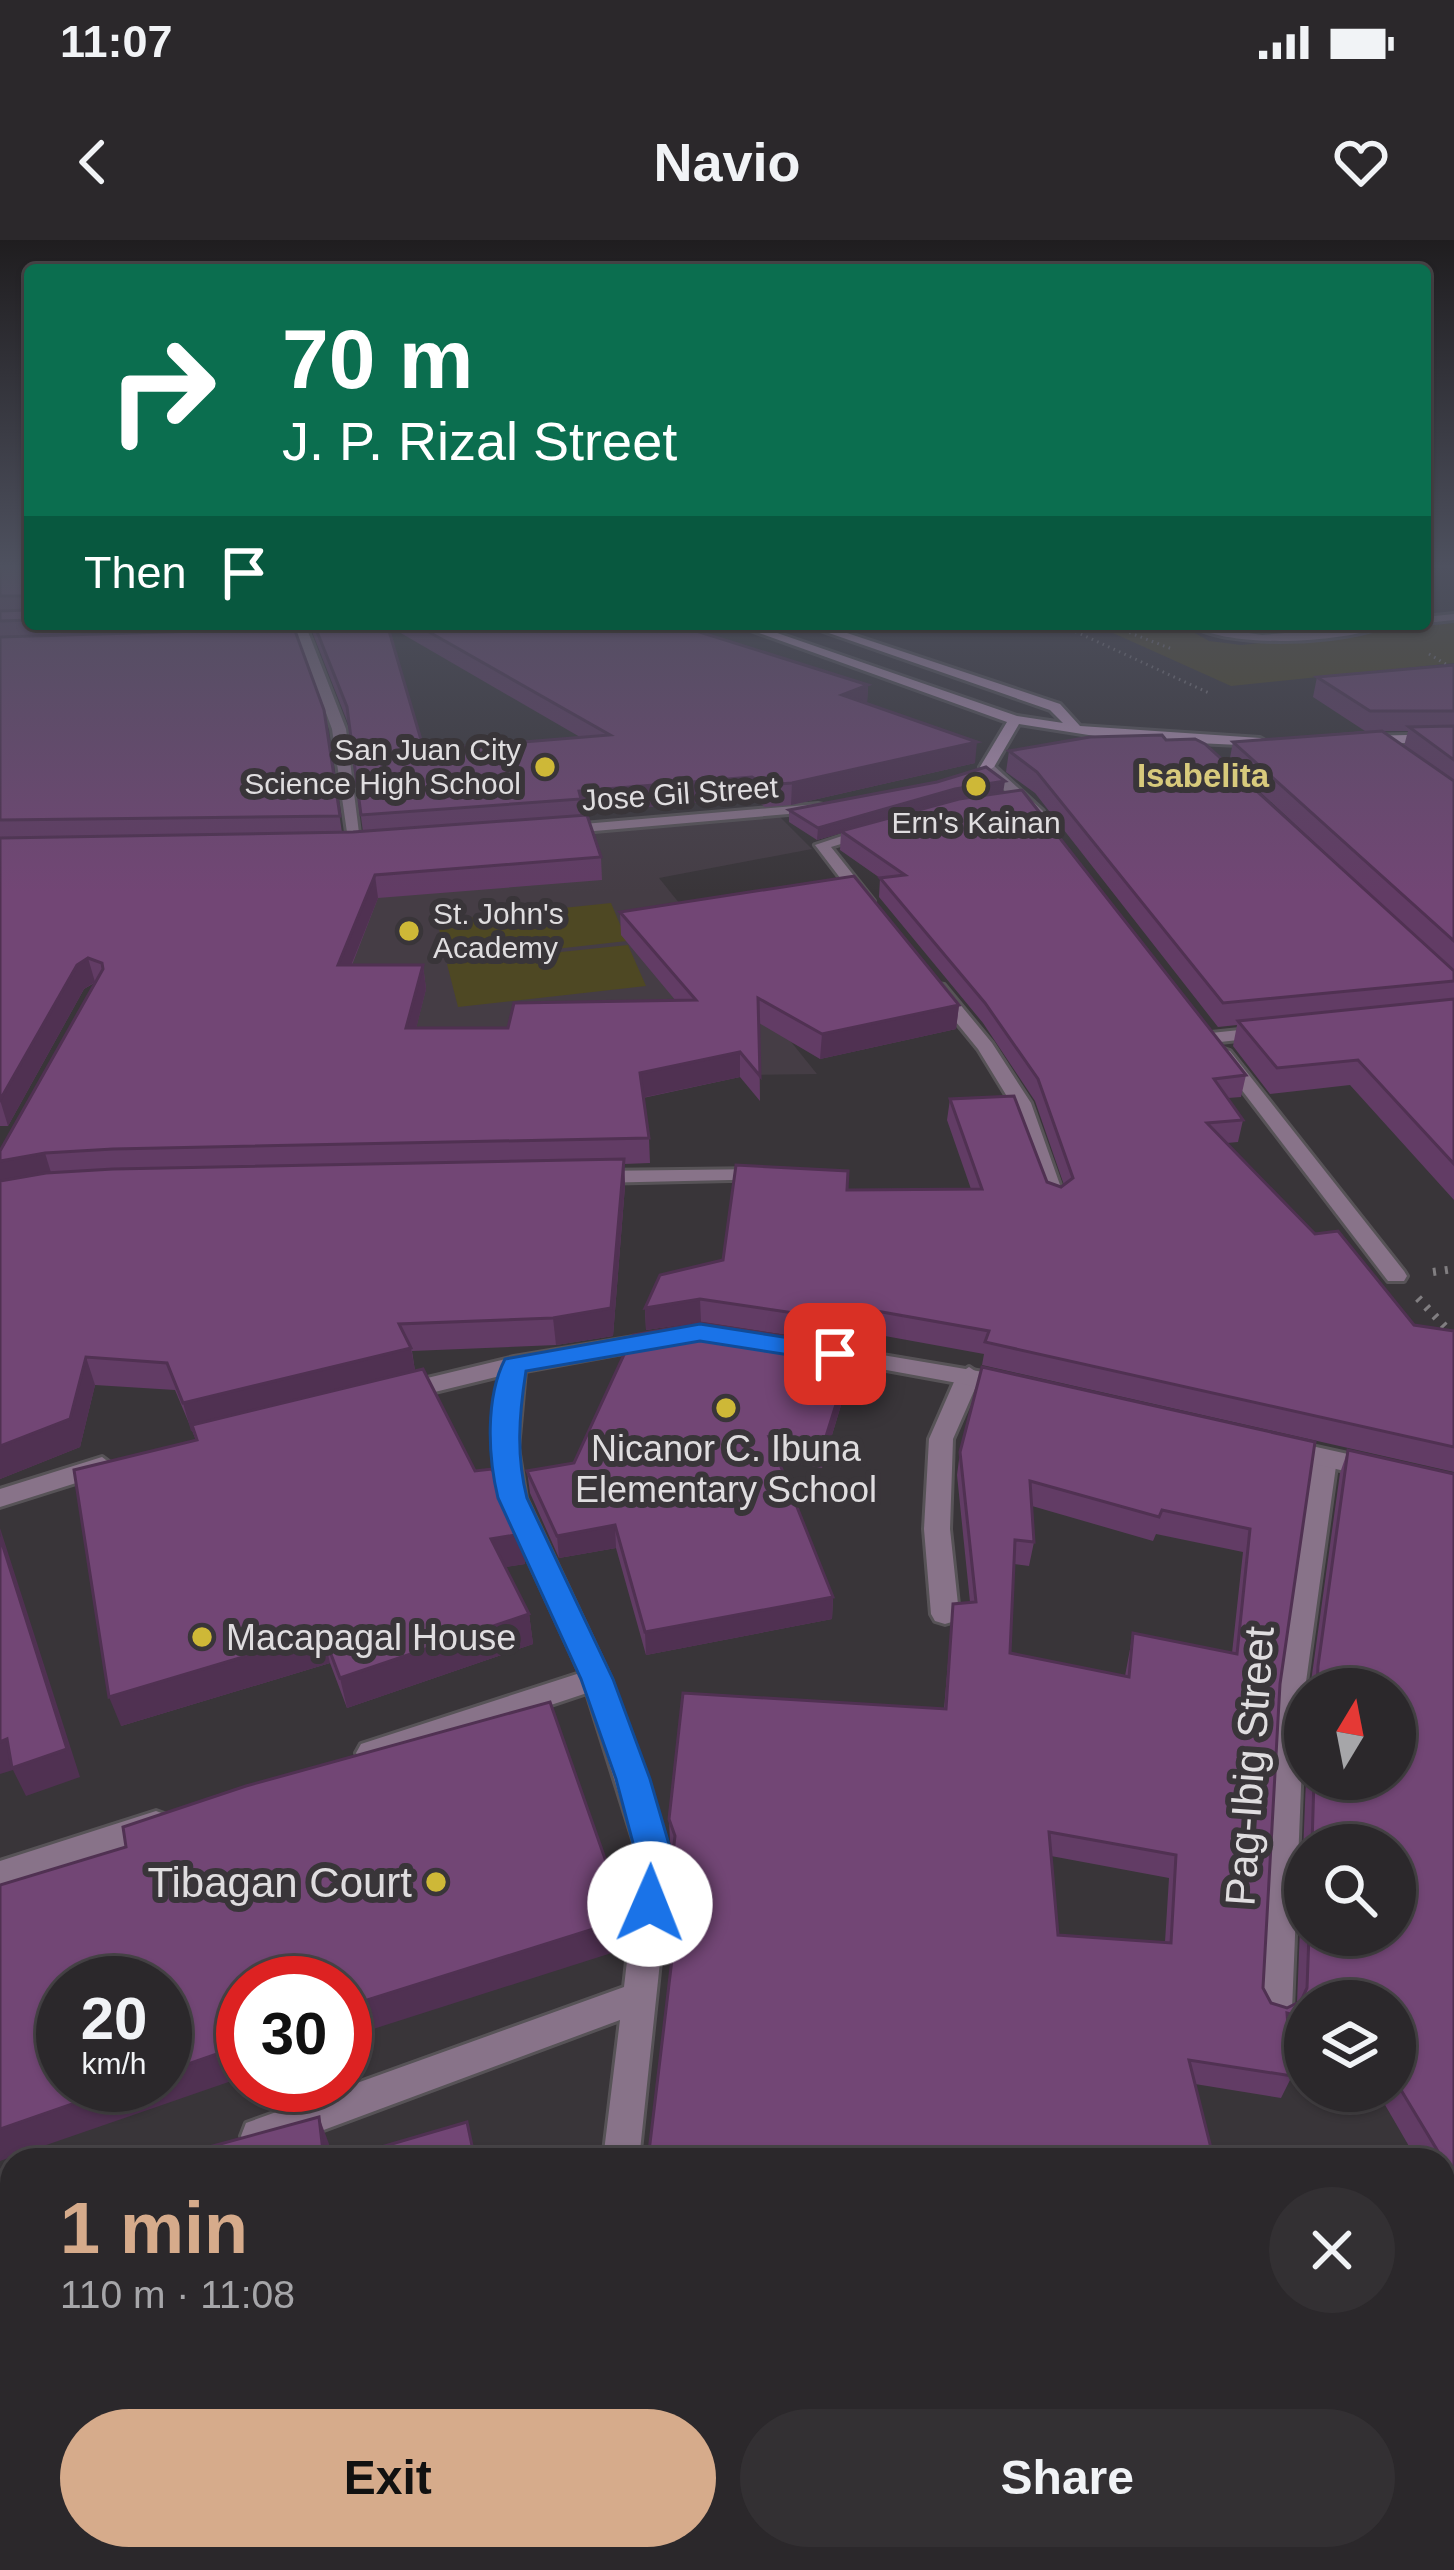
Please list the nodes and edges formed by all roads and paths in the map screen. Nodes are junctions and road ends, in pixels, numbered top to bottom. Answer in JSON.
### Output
{"nodes":[{"id":1,"x":319,"y":675,"type":"edge"},
{"id":2,"x":886,"y":675,"type":"edge"},
{"id":3,"x":959,"y":675,"type":"edge"},
{"id":4,"x":1169,"y":675,"type":"edge"},
{"id":5,"x":1209,"y":693,"type":"dead end"},
{"id":6,"x":1016,"y":720,"type":"junction"},
{"id":7,"x":1075,"y":728,"type":"junction"},
{"id":8,"x":1141,"y":737,"type":"junction"},
{"id":9,"x":1454,"y":738,"type":"edge"},
{"id":10,"x":1378,"y":740,"type":"junction"},
{"id":11,"x":1338,"y":741,"type":"edge"},
{"id":12,"x":1279,"y":742,"type":"edge"},
{"id":13,"x":1071,"y":748,"type":"edge"},
{"id":14,"x":1398,"y":755,"type":"edge"},
{"id":15,"x":1014,"y":760,"type":"edge"},
{"id":16,"x":979,"y":770,"type":"junction"},
{"id":17,"x":1027,"y":799,"type":"junction"},
{"id":18,"x":991,"y":804,"type":"edge"},
{"id":19,"x":841,"y":805,"type":"edge"},
{"id":20,"x":890,"y":825,"type":"edge"},
{"id":21,"x":538,"y":832,"type":"edge"},
{"id":22,"x":1055,"y":836,"type":"edge"},
{"id":23,"x":378,"y":844,"type":"edge"},
{"id":24,"x":356,"y":846,"type":"junction"},
{"id":25,"x":334,"y":847,"type":"edge"},
{"id":26,"x":882,"y":921,"type":"edge"},
{"id":27,"x":927,"y":975,"type":"edge"},
{"id":28,"x":1196,"y":1019,"type":"edge"},
{"id":29,"x":1282,"y":1030,"type":"edge"},
{"id":30,"x":1211,"y":1038,"type":"junction"},
{"id":31,"x":790,"y":1174,"type":"edge"},
{"id":32,"x":575,"y":1178,"type":"edge"},
{"id":33,"x":1055,"y":1199,"type":"edge"},
{"id":34,"x":1396,"y":1276,"type":"joint"},
{"id":35,"x":677,"y":1336,"type":"edge"},
{"id":36,"x":790,"y":1347,"type":"edge"},
{"id":37,"x":1449,"y":1353,"type":"edge"},
{"id":38,"x":514,"y":1365,"type":"junction"},
{"id":39,"x":969,"y":1375,"type":"junction"},
{"id":40,"x":1031,"y":1389,"type":"edge"},
{"id":41,"x":376,"y":1399,"type":"edge"},
{"id":42,"x":1262,"y":1444,"type":"edge"},
{"id":43,"x":1325,"y":1459,"type":"junction"},
{"id":44,"x":122,"y":1461,"type":"edge"},
{"id":45,"x":1409,"y":1476,"type":"edge"},
{"id":46,"x":0,"y":1498,"type":"edge"},
{"id":47,"x":945,"y":1614,"type":"dead end"},
{"id":48,"x":597,"y":1679,"type":"junction"},
{"id":49,"x":332,"y":1766,"type":"edge"},
{"id":50,"x":177,"y":1817,"type":"edge"},
{"id":51,"x":0,"y":1875,"type":"edge"},
{"id":52,"x":639,"y":1997,"type":"junction"},
{"id":53,"x":1275,"y":2010,"type":"edge"},
{"id":54,"x":228,"y":2148,"type":"edge"},
{"id":55,"x":622,"y":2148,"type":"edge"}],
"edges":[{"from":1,"to":24,"type":"street"},
{"from":2,"to":6,"type":"main road"},
{"from":3,"to":7,"type":"main road"},
{"from":4,"to":5,"type":"path"},
{"from":6,"to":7,"type":"main road"},
{"from":6,"to":16,"type":"main road"},
{"from":7,"to":8,"type":"main road"},
{"from":8,"to":12,"type":"main road"},
{"from":8,"to":13,"type":"street"},
{"from":9,"to":10,"type":"main road"},
{"from":10,"to":11,"type":"main road"},
{"from":10,"to":14,"type":"street"},
{"from":15,"to":16,"type":"street"},
{"from":16,"to":17,"type":"street"},
{"from":17,"to":18,"type":"street"},
{"from":17,"to":22,"type":"street"},
{"from":19,"to":21,"type":"street","name":"Jose Gil Street"},
{"from":20,"to":26,"type":"street"},
{"from":23,"to":24,"type":"street"},
{"from":24,"to":25,"type":"street"},
{"from":27,"to":33,"type":"street"},
{"from":28,"to":30,"type":"street"},
{"from":29,"to":30,"type":"street"},
{"from":30,"to":34,"type":"street"},
{"from":31,"to":32,"type":"street"},
{"from":34,"to":37,"type":"path"},
{"from":35,"to":38,"type":"street"},
{"from":36,"to":39,"type":"street"},
{"from":38,"to":41,"type":"street"},
{"from":38,"to":48,"type":"street"},
{"from":39,"to":40,"type":"street"},
{"from":39,"to":47,"type":"street"},
{"from":42,"to":43,"type":"street"},
{"from":43,"to":45,"type":"street"},
{"from":43,"to":53,"type":"street","name":"Pag-Ibig Street"},
{"from":44,"to":46,"type":"street"},
{"from":48,"to":49,"type":"street"},
{"from":48,"to":52,"type":"street"},
{"from":50,"to":51,"type":"street"},
{"from":52,"to":54,"type":"street"},
{"from":52,"to":55,"type":"street"}]}
